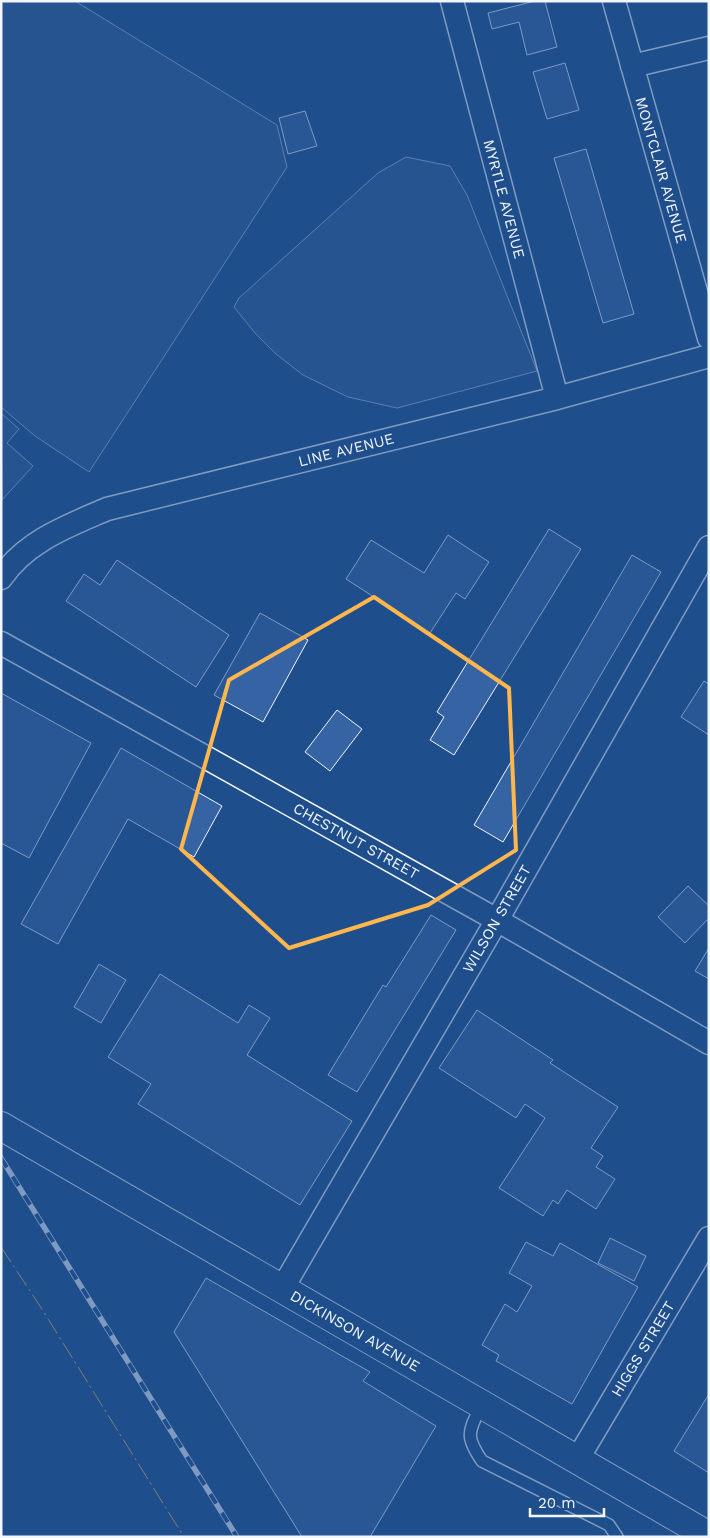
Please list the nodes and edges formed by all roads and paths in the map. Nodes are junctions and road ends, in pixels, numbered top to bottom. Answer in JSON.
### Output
{"nodes":[{"id":1,"x":452,"y":1,"type":"edge"},
{"id":2,"x":614,"y":1,"type":"edge"},
{"id":3,"x":709,"y":48,"type":"edge"},
{"id":4,"x":632,"y":66,"type":"junction"},
{"id":5,"x":709,"y":338,"type":"edge"},
{"id":6,"x":709,"y":356,"type":"edge"},
{"id":7,"x":557,"y":398,"type":"junction"},
{"id":8,"x":708,"y":549,"type":"edge"},
{"id":9,"x":1,"y":578,"type":"edge"},
{"id":10,"x":1,"y":643,"type":"edge"},
{"id":11,"x":496,"y":920,"type":"junction"},
{"id":12,"x":709,"y":1043,"type":"edge"},
{"id":13,"x":1,"y":1126,"type":"edge"},
{"id":14,"x":709,"y":1238,"type":"edge"},
{"id":15,"x":282,"y":1289,"type":"junction"},
{"id":16,"x":482,"y":1404,"type":"junction"},
{"id":17,"x":577,"y":1460,"type":"junction"},
{"id":18,"x":692,"y":1532,"type":"edge"},
{"id":19,"x":617,"y":1537,"type":"edge"}],
"edges":[{"from":1,"to":7,"type":"street","name":"MYRTLE AVENUE"},
{"from":2,"to":4,"type":"street","name":"MONTCLAIR AVENUE"},
{"from":3,"to":4,"type":"street"},
{"from":4,"to":5,"type":"street","name":"MONTCLAIR AVENUE"},
{"from":6,"to":7,"type":"street","name":"LINE AVENUE"},
{"from":7,"to":9,"type":"street","name":"LINE AVENUE"},
{"from":8,"to":11,"type":"street","name":"WILSON STREET"},
{"from":10,"to":11,"type":"street","name":"CHESTNUT STREET"},
{"from":11,"to":12,"type":"street","name":"CHESTNUT STREET"},
{"from":11,"to":15,"type":"street","name":"WILSON STREET"},
{"from":13,"to":15,"type":"main road","name":"DICKINSON AVENUE"},
{"from":14,"to":17,"type":"street","name":"HIGGS STREET"},
{"from":15,"to":16,"type":"main road","name":"DICKINSON AVENUE"},
{"from":16,"to":17,"type":"main road","name":"DICKINSON AVENUE"},
{"from":16,"to":19,"type":"lane"},
{"from":17,"to":18,"type":"main road","name":"DICKINSON AVENUE"}]}
